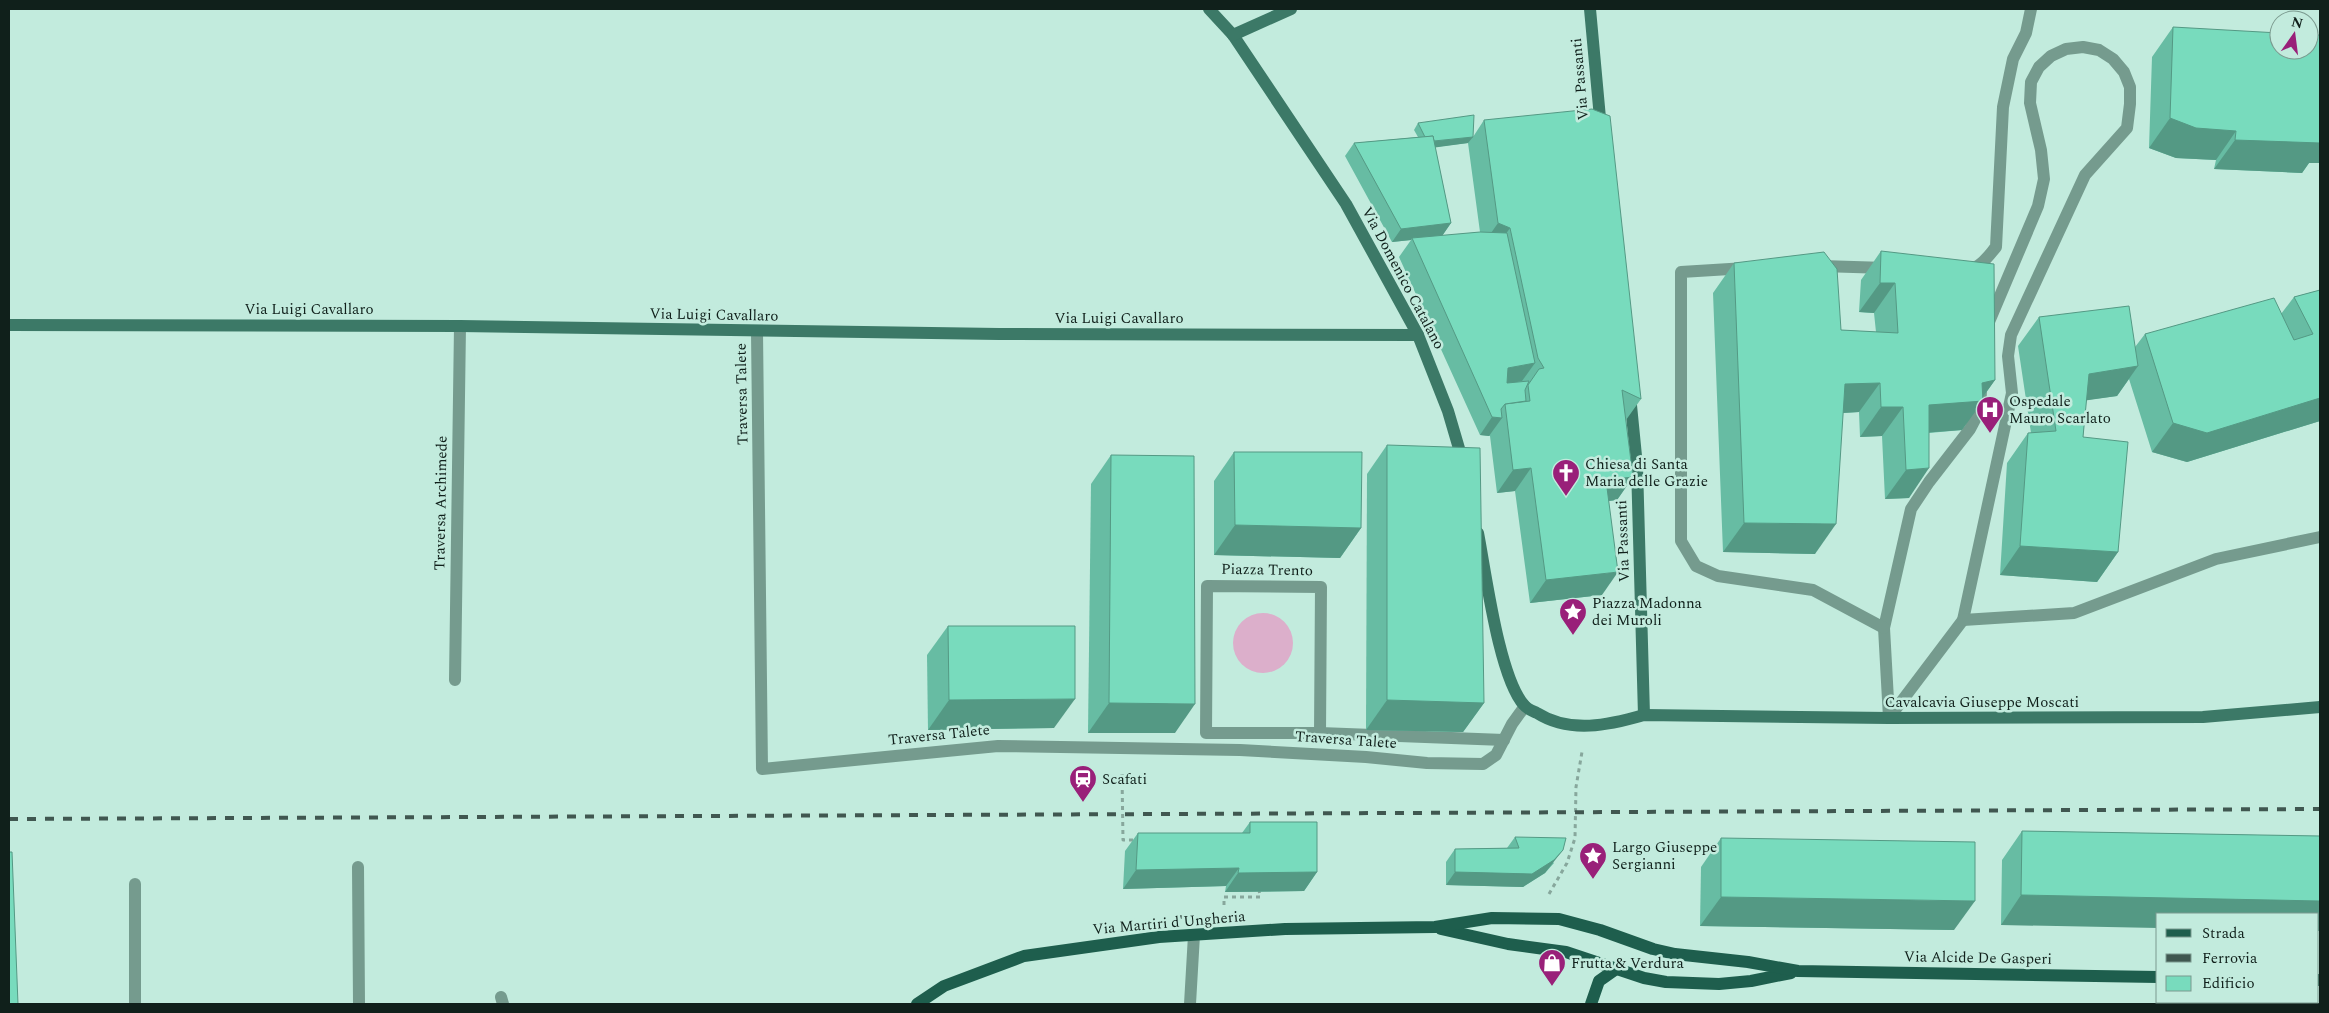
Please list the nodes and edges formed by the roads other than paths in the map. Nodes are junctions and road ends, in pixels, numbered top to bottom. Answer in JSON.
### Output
{"nodes":[{"id":1,"x":1210,"y":9,"type":"edge"},
{"id":2,"x":1291,"y":9,"type":"edge"},
{"id":3,"x":1590,"y":9,"type":"edge"},
{"id":4,"x":2031,"y":9,"type":"edge"},
{"id":5,"x":1233,"y":35,"type":"junction"},
{"id":6,"x":1603,"y":143,"type":"edge"},
{"id":7,"x":1806,"y":266,"type":"edge"},
{"id":8,"x":1757,"y":267,"type":"edge"},
{"id":9,"x":1895,"y":269,"type":"edge"},
{"id":10,"x":1954,"y":270,"type":"edge"},
{"id":11,"x":9,"y":325,"type":"edge"},
{"id":12,"x":460,"y":326,"type":"junction"},
{"id":13,"x":757,"y":332,"type":"junction"},
{"id":14,"x":1418,"y":335,"type":"junction"},
{"id":15,"x":1629,"y":377,"type":"edge"},
{"id":16,"x":1467,"y":478,"type":"edge"},
{"id":17,"x":1475,"y":516,"type":"edge"},
{"id":18,"x":2320,"y":537,"type":"edge"},
{"id":19,"x":1963,"y":620,"type":"junction"},
{"id":20,"x":1884,"y":628,"type":"junction"},
{"id":21,"x":455,"y":680,"type":"dead end"},
{"id":22,"x":1525,"y":706,"type":"junction"},
{"id":23,"x":2320,"y":707,"type":"edge"},
{"id":24,"x":1644,"y":714,"type":"junction"},
{"id":25,"x":1889,"y":718,"type":"junction"},
{"id":26,"x":1320,"y":733,"type":"junction"},
{"id":27,"x":1504,"y":740,"type":"junction"},
{"id":28,"x":358,"y":867,"type":"dead end"},
{"id":29,"x":135,"y":884,"type":"dead end"},
{"id":30,"x":1435,"y":927,"type":"junction"},
{"id":31,"x":1600,"y":930,"type":"joint"},
{"id":32,"x":1194,"y":935,"type":"junction"},
{"id":33,"x":1616,"y":969,"type":"junction"},
{"id":34,"x":1798,"y":971,"type":"junction"},
{"id":35,"x":2156,"y":977,"type":"edge"},
{"id":36,"x":135,"y":1004,"type":"edge"},
{"id":37,"x":359,"y":1004,"type":"edge"},
{"id":38,"x":917,"y":1004,"type":"edge"},
{"id":39,"x":1190,"y":1004,"type":"edge"},
{"id":40,"x":1591,"y":1004,"type":"edge"}],
"edges":[{"from":1,"to":5,"type":"street","name":"Via Domenico Catalano"},
{"from":2,"to":5,"type":"street"},
{"from":3,"to":6,"type":"street","name":"Via Passanti"},
{"from":4,"to":10,"type":"street"},
{"from":5,"to":14,"type":"street","name":"Via Domenico Catalano"},
{"from":7,"to":9,"type":"street"},
{"from":8,"to":20,"type":"street"},
{"from":11,"to":12,"type":"street","name":"Via Luigi Cavallaro"},
{"from":12,"to":13,"type":"street","name":"Via Luigi Cavallaro"},
{"from":12,"to":21,"type":"street","name":"Traversa Archimede"},
{"from":13,"to":14,"type":"street","name":"Via Luigi Cavallaro"},
{"from":13,"to":27,"type":"street","name":"Traversa Talete"},
{"from":14,"to":16,"type":"street","name":"Via Domenico Catalano"},
{"from":15,"to":24,"type":"street","name":"Via Passanti"},
{"from":17,"to":22,"type":"street"},
{"from":18,"to":19,"type":"street"},
{"from":19,"to":20,"type":"street"},
{"from":19,"to":25,"type":"street"},
{"from":20,"to":25,"type":"street"},
{"from":22,"to":24,"type":"street"},
{"from":22,"to":27,"type":"street","name":"Traversa Talete"},
{"from":23,"to":25,"type":"street","name":"Cavalcavia Giuseppe Moscati"},
{"from":24,"to":25,"type":"street","name":"Cavalcavia Giuseppe Moscati"},
{"from":26,"to":26,"type":"street","name":"Piazza Trento"},
{"from":26,"to":27,"type":"street","name":"Piazza Trento"},
{"from":28,"to":37,"type":"street"},
{"from":29,"to":36,"type":"street"},
{"from":30,"to":31,"type":"main road","name":"Via Martiri d'Ungheria"},
{"from":30,"to":32,"type":"main road","name":"Via Martiri d'Ungheria"},
{"from":30,"to":33,"type":"main road","name":"Via Martiri d'Ungheria"},
{"from":31,"to":34,"type":"main road","name":"Via Alcide De Gasperi"},
{"from":32,"to":38,"type":"main road","name":"Via Martiri d'Ungheria"},
{"from":32,"to":39,"type":"street"},
{"from":33,"to":34,"type":"main road","name":"Via Alcide De Gasperi"},
{"from":33,"to":40,"type":"main road"},
{"from":34,"to":35,"type":"main road","name":"Via Alcide De Gasperi"}]}
